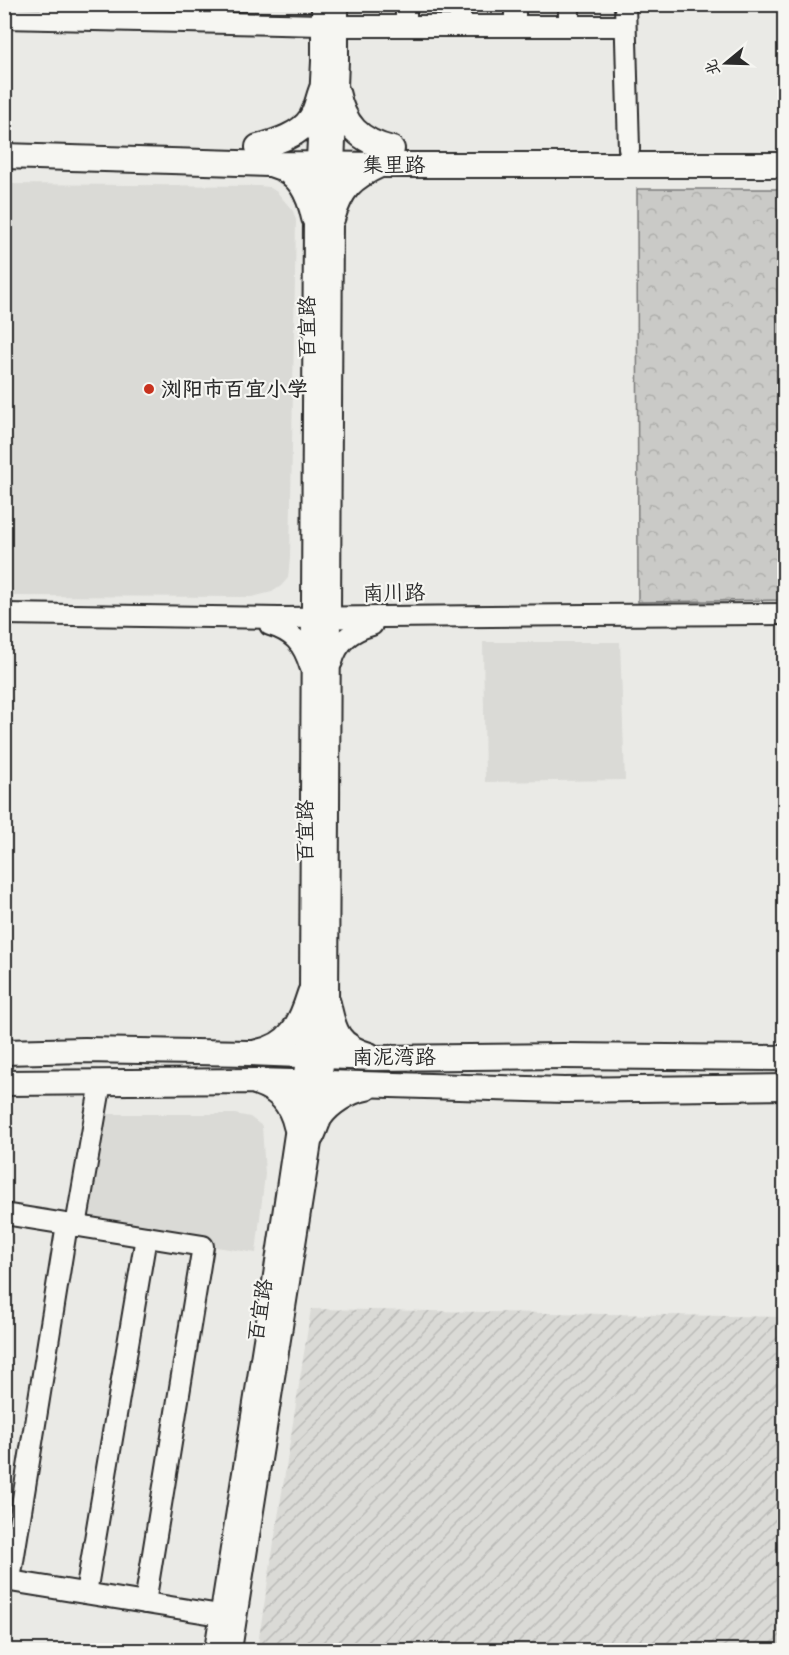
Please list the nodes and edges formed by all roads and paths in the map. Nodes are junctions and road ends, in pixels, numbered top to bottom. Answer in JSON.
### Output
{"nodes":[{"id":1,"x":322,"y":4,"type":"edge"},
{"id":2,"x":339,"y":4,"type":"edge"},
{"id":3,"x":406,"y":4,"type":"edge"},
{"id":4,"x":460,"y":4,"type":"edge"},
{"id":5,"x":516,"y":4,"type":"edge"},
{"id":6,"x":569,"y":4,"type":"edge"},
{"id":7,"x":625,"y":4,"type":"edge"},
{"id":8,"x":33,"y":12,"type":"edge"},
{"id":9,"x":84,"y":12,"type":"edge"},
{"id":10,"x":139,"y":13,"type":"edge"},
{"id":11,"x":4,"y":18,"type":"edge"},
{"id":12,"x":330,"y":25,"type":"junction"},
{"id":13,"x":406,"y":26,"type":"junction"},
{"id":14,"x":460,"y":26,"type":"junction"},
{"id":15,"x":515,"y":26,"type":"junction"},
{"id":16,"x":569,"y":26,"type":"junction"},
{"id":17,"x":625,"y":26,"type":"junction"},
{"id":18,"x":329,"y":91,"type":"junction"},
{"id":19,"x":4,"y":141,"type":"edge"},
{"id":20,"x":629,"y":149,"type":"junction"},
{"id":21,"x":784,"y":149,"type":"edge"},
{"id":22,"x":263,"y":155,"type":"junction"},
{"id":23,"x":4,"y":156,"type":"edge"},
{"id":24,"x":326,"y":156,"type":"junction"},
{"id":25,"x":386,"y":157,"type":"junction"},
{"id":26,"x":784,"y":165,"type":"edge"},
{"id":27,"x":323,"y":218,"type":"junction"},
{"id":28,"x":322,"y":580,"type":"junction"},
{"id":29,"x":4,"y":614,"type":"edge"},
{"id":30,"x":784,"y":614,"type":"edge"},
{"id":31,"x":271,"y":621,"type":"junction"},
{"id":32,"x":322,"y":621,"type":"junction"},
{"id":33,"x":369,"y":621,"type":"junction"},
{"id":34,"x":4,"y":622,"type":"edge"},
{"id":35,"x":784,"y":623,"type":"edge"},
{"id":36,"x":321,"y":670,"type":"junction"},
{"id":37,"x":319,"y":998,"type":"junction"},
{"id":38,"x":4,"y":1052,"type":"edge"},
{"id":39,"x":249,"y":1053,"type":"junction"},
{"id":40,"x":315,"y":1056,"type":"junction"},
{"id":41,"x":777,"y":1056,"type":"edge"},
{"id":42,"x":380,"y":1058,"type":"junction"},
{"id":43,"x":253,"y":1081,"type":"junction"},
{"id":44,"x":101,"y":1082,"type":"junction"},
{"id":45,"x":4,"y":1083,"type":"edge"},
{"id":46,"x":312,"y":1083,"type":"junction"},
{"id":47,"x":380,"y":1086,"type":"junction"},
{"id":48,"x":778,"y":1089,"type":"edge"},
{"id":49,"x":304,"y":1131,"type":"junction"},
{"id":50,"x":5,"y":1221,"type":"edge"},
{"id":51,"x":72,"y":1225,"type":"junction"},
{"id":52,"x":146,"y":1237,"type":"junction"},
{"id":53,"x":7,"y":1580,"type":"edge"},
{"id":54,"x":86,"y":1593,"type":"junction"},
{"id":55,"x":145,"y":1603,"type":"junction"},
{"id":56,"x":220,"y":1615,"type":"junction"},
{"id":57,"x":215,"y":1650,"type":"edge"},
{"id":58,"x":231,"y":1650,"type":"edge"}],
"edges":[{"from":1,"to":12,"type":"street","name":"百宜路"},
{"from":2,"to":12,"type":"street","name":"百宜路"},
{"from":3,"to":13,"type":"street"},
{"from":4,"to":14,"type":"street"},
{"from":5,"to":15,"type":"street"},
{"from":6,"to":16,"type":"street"},
{"from":7,"to":17,"type":"street"},
{"from":8,"to":9,"type":"street"},
{"from":8,"to":11,"type":"street"},
{"from":9,"to":10,"type":"street"},
{"from":10,"to":12,"type":"street"},
{"from":12,"to":13,"type":"street"},
{"from":12,"to":18,"type":"street","name":"百宜路"},
{"from":13,"to":14,"type":"street"},
{"from":14,"to":15,"type":"street"},
{"from":15,"to":16,"type":"street"},
{"from":16,"to":17,"type":"street"},
{"from":17,"to":20,"type":"street"},
{"from":18,"to":22,"type":"main road"},
{"from":18,"to":24,"type":"street","name":"百宜路"},
{"from":18,"to":25,"type":"main road"},
{"from":19,"to":22,"type":"main road","name":"集里路"},
{"from":20,"to":21,"type":"main road","name":"集里路"},
{"from":20,"to":25,"type":"main road","name":"集里路"},
{"from":22,"to":23,"type":"main road","name":"集里路"},
{"from":22,"to":24,"type":"main road","name":"集里路"},
{"from":22,"to":27,"type":"main road"},
{"from":24,"to":25,"type":"main road","name":"集里路"},
{"from":24,"to":27,"type":"street","name":"百宜路"},
{"from":25,"to":26,"type":"main road","name":"集里路"},
{"from":25,"to":27,"type":"main road"},
{"from":27,"to":28,"type":"street","name":"百宜路"},
{"from":28,"to":31,"type":"street"},
{"from":28,"to":32,"type":"street","name":"百宜路"},
{"from":28,"to":33,"type":"street"},
{"from":29,"to":31,"type":"street","name":"南川路"},
{"from":30,"to":33,"type":"street","name":"南川路"},
{"from":31,"to":32,"type":"street","name":"南川路"},
{"from":31,"to":34,"type":"street","name":"南川路"},
{"from":31,"to":36,"type":"street"},
{"from":32,"to":33,"type":"street","name":"南川路"},
{"from":32,"to":36,"type":"street","name":"百宜路"},
{"from":33,"to":35,"type":"street","name":"南川路"},
{"from":33,"to":36,"type":"street"},
{"from":36,"to":37,"type":"street","name":"百宜路"},
{"from":37,"to":39,"type":"main road"},
{"from":37,"to":40,"type":"street","name":"百宜路"},
{"from":37,"to":42,"type":"main road"},
{"from":38,"to":39,"type":"main road","name":"南泥湾路"},
{"from":39,"to":40,"type":"main road","name":"南泥湾路"},
{"from":40,"to":42,"type":"main road","name":"南泥湾路"},
{"from":40,"to":46,"type":"street","name":"百宜路"},
{"from":41,"to":42,"type":"main road","name":"南泥湾路"},
{"from":43,"to":44,"type":"main road","name":"南泥湾路"},
{"from":43,"to":46,"type":"main road","name":"南泥湾路"},
{"from":43,"to":49,"type":"main road"},
{"from":44,"to":45,"type":"main road","name":"南泥湾路"},
{"from":44,"to":51,"type":"street"},
{"from":46,"to":47,"type":"main road","name":"南泥湾路"},
{"from":46,"to":49,"type":"street","name":"百宜路"},
{"from":47,"to":48,"type":"main road","name":"南泥湾路"},
{"from":47,"to":49,"type":"main road"},
{"from":49,"to":56,"type":"street","name":"百宜路"},
{"from":49,"to":58,"type":"street","name":"百宜路"},
{"from":50,"to":51,"type":"street"},
{"from":51,"to":52,"type":"street"},
{"from":51,"to":53,"type":"street"},
{"from":52,"to":54,"type":"street"},
{"from":52,"to":55,"type":"street"},
{"from":53,"to":54,"type":"street"},
{"from":54,"to":55,"type":"street"},
{"from":55,"to":56,"type":"street"},
{"from":56,"to":57,"type":"street","name":"百宜路"}]}
